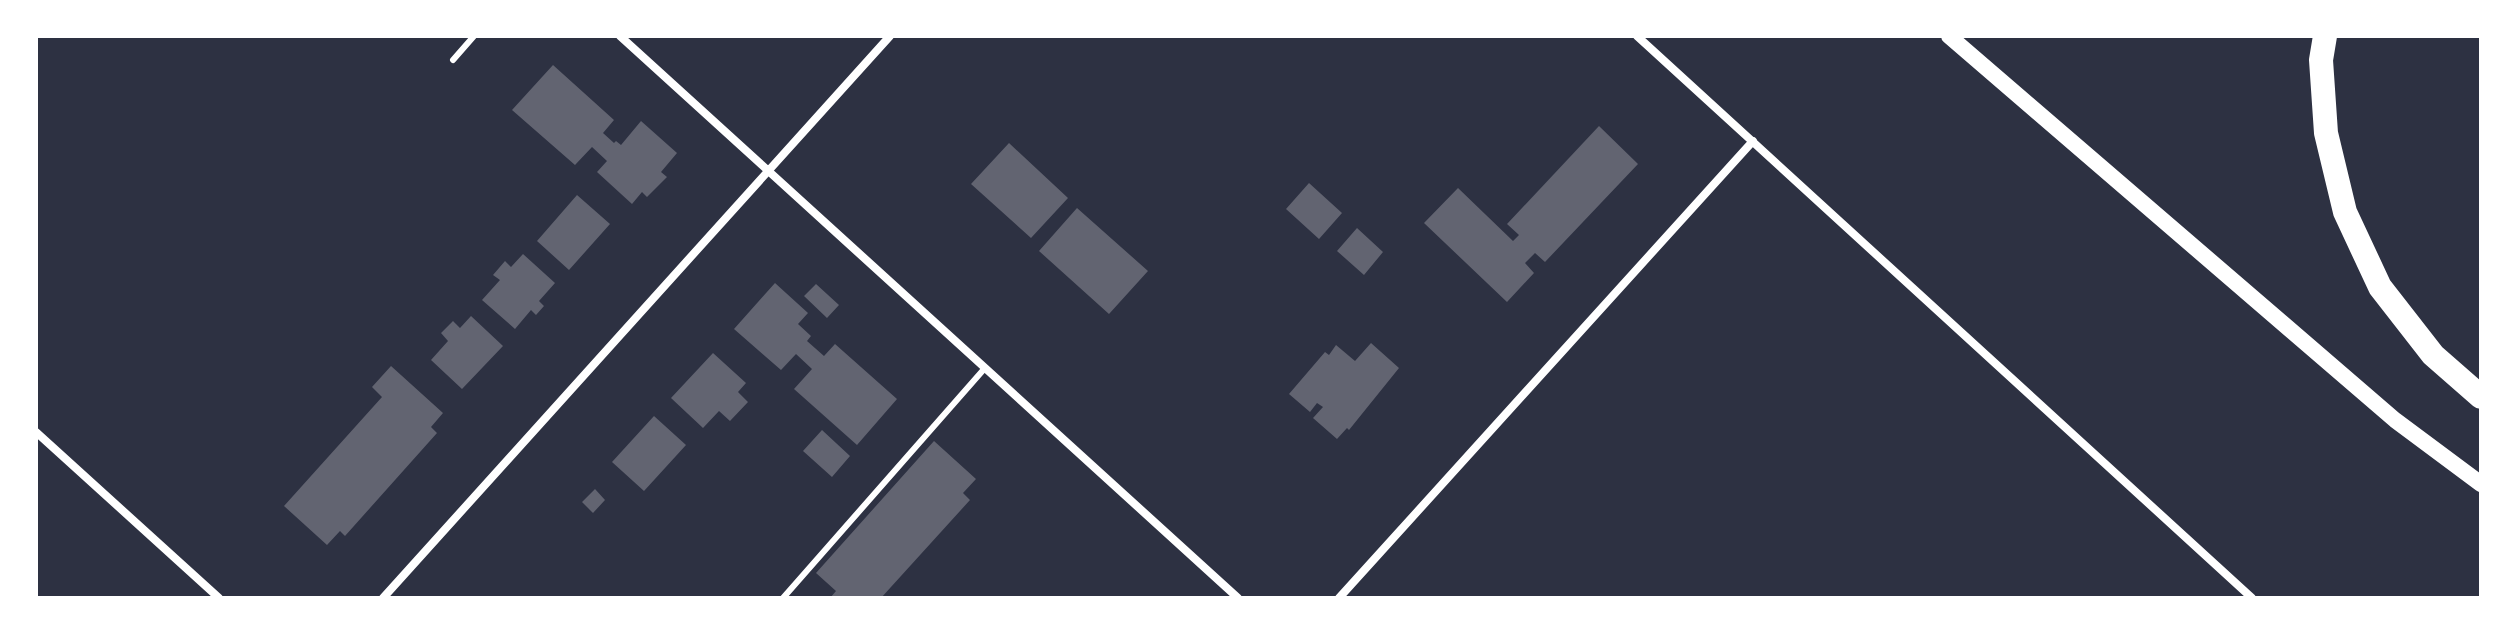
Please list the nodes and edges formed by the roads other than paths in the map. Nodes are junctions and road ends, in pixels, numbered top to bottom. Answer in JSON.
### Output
{"nodes":[{"id":1,"x":474,"y":36,"type":"edge"},
{"id":2,"x":620,"y":36,"type":"edge"},
{"id":3,"x":890,"y":36,"type":"edge"},
{"id":4,"x":1637,"y":36,"type":"edge"},
{"id":5,"x":1949,"y":36,"type":"edge"},
{"id":6,"x":2325,"y":36,"type":"edge"},
{"id":7,"x":453,"y":60,"type":"dead end"},
{"id":8,"x":1753,"y":141,"type":"junction"},
{"id":9,"x":768,"y":170,"type":"junction"},
{"id":10,"x":985,"y":368,"type":"junction"},
{"id":11,"x":2481,"y":397,"type":"edge"},
{"id":12,"x":36,"y":432,"type":"edge"},
{"id":13,"x":2481,"y":484,"type":"edge"},
{"id":14,"x":219,"y":598,"type":"edge"},
{"id":15,"x":383,"y":598,"type":"edge"},
{"id":16,"x":783,"y":598,"type":"edge"},
{"id":17,"x":1238,"y":598,"type":"edge"},
{"id":18,"x":1339,"y":598,"type":"edge"},
{"id":19,"x":2252,"y":598,"type":"edge"}],
"edges":[{"from":1,"to":7,"type":"lane"},
{"from":2,"to":9,"type":"street"},
{"from":3,"to":9,"type":"street"},
{"from":4,"to":8,"type":"street"},
{"from":5,"to":13,"type":"main road"},
{"from":6,"to":11,"type":"highway"},
{"from":8,"to":18,"type":"street"},
{"from":8,"to":19,"type":"street"},
{"from":9,"to":10,"type":"street"},
{"from":9,"to":15,"type":"street"},
{"from":10,"to":16,"type":"lane"},
{"from":10,"to":17,"type":"street"},
{"from":12,"to":14,"type":"street"}]}
